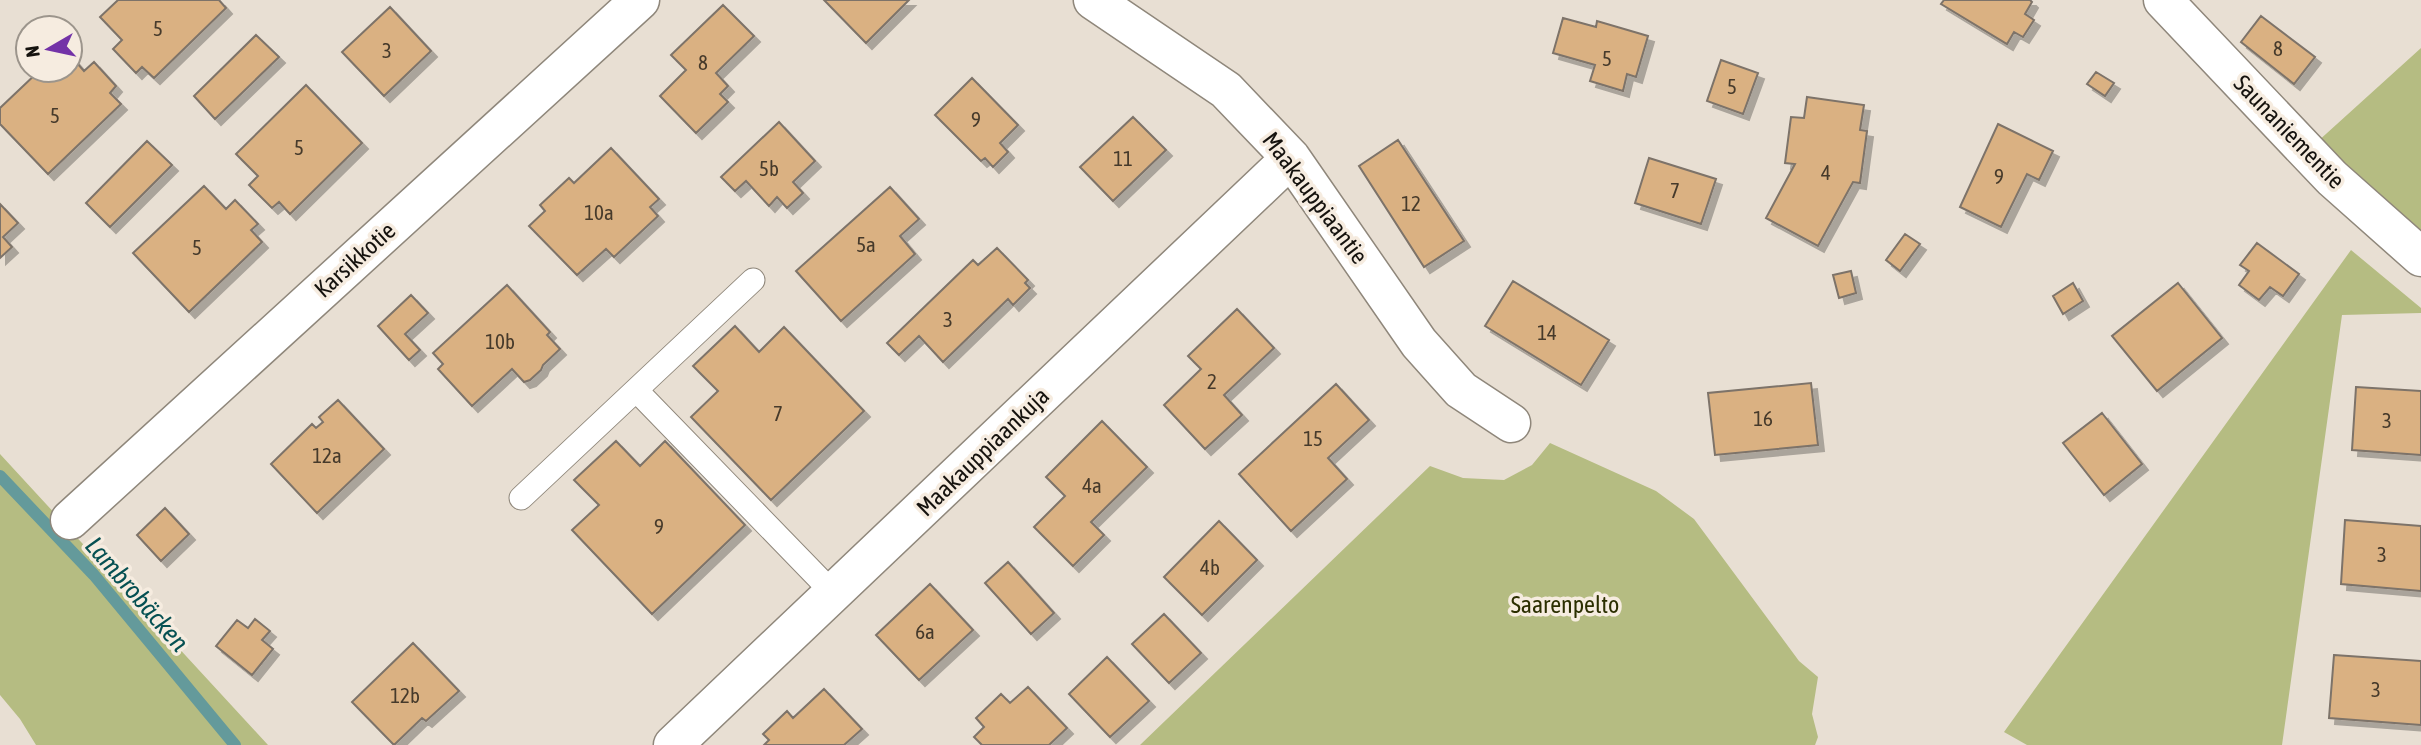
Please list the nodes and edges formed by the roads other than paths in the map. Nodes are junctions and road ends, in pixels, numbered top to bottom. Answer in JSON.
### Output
{"nodes":[{"id":1,"x":640,"y":0,"type":"edge"},
{"id":2,"x":1093,"y":0,"type":"edge"},
{"id":3,"x":2163,"y":0,"type":"edge"},
{"id":4,"x":1291,"y":158,"type":"junction"},
{"id":5,"x":2421,"y":257,"type":"edge"},
{"id":6,"x":753,"y":280,"type":"dead end"},
{"id":7,"x":636,"y":390,"type":"junction"},
{"id":8,"x":1511,"y":423,"type":"dead end"},
{"id":9,"x":521,"y":498,"type":"dead end"},
{"id":10,"x":70,"y":520,"type":"dead end"},
{"id":11,"x":834,"y":594,"type":"junction"},
{"id":12,"x":673,"y":745,"type":"edge"}],
"edges":[{"from":1,"to":10,"type":"street","name":"Karsikkotie"},
{"from":2,"to":4,"type":"street","name":"Maakauppiaantie"},
{"from":3,"to":5,"type":"street","name":"Saunaniementie"},
{"from":4,"to":8,"type":"street","name":"Maakauppiaantie"},
{"from":4,"to":11,"type":"street","name":"Maakauppiaankuja"},
{"from":6,"to":7,"type":"lane"},
{"from":7,"to":9,"type":"lane"},
{"from":7,"to":11,"type":"lane"},
{"from":11,"to":12,"type":"street","name":"Maakauppiaankuja"}]}
